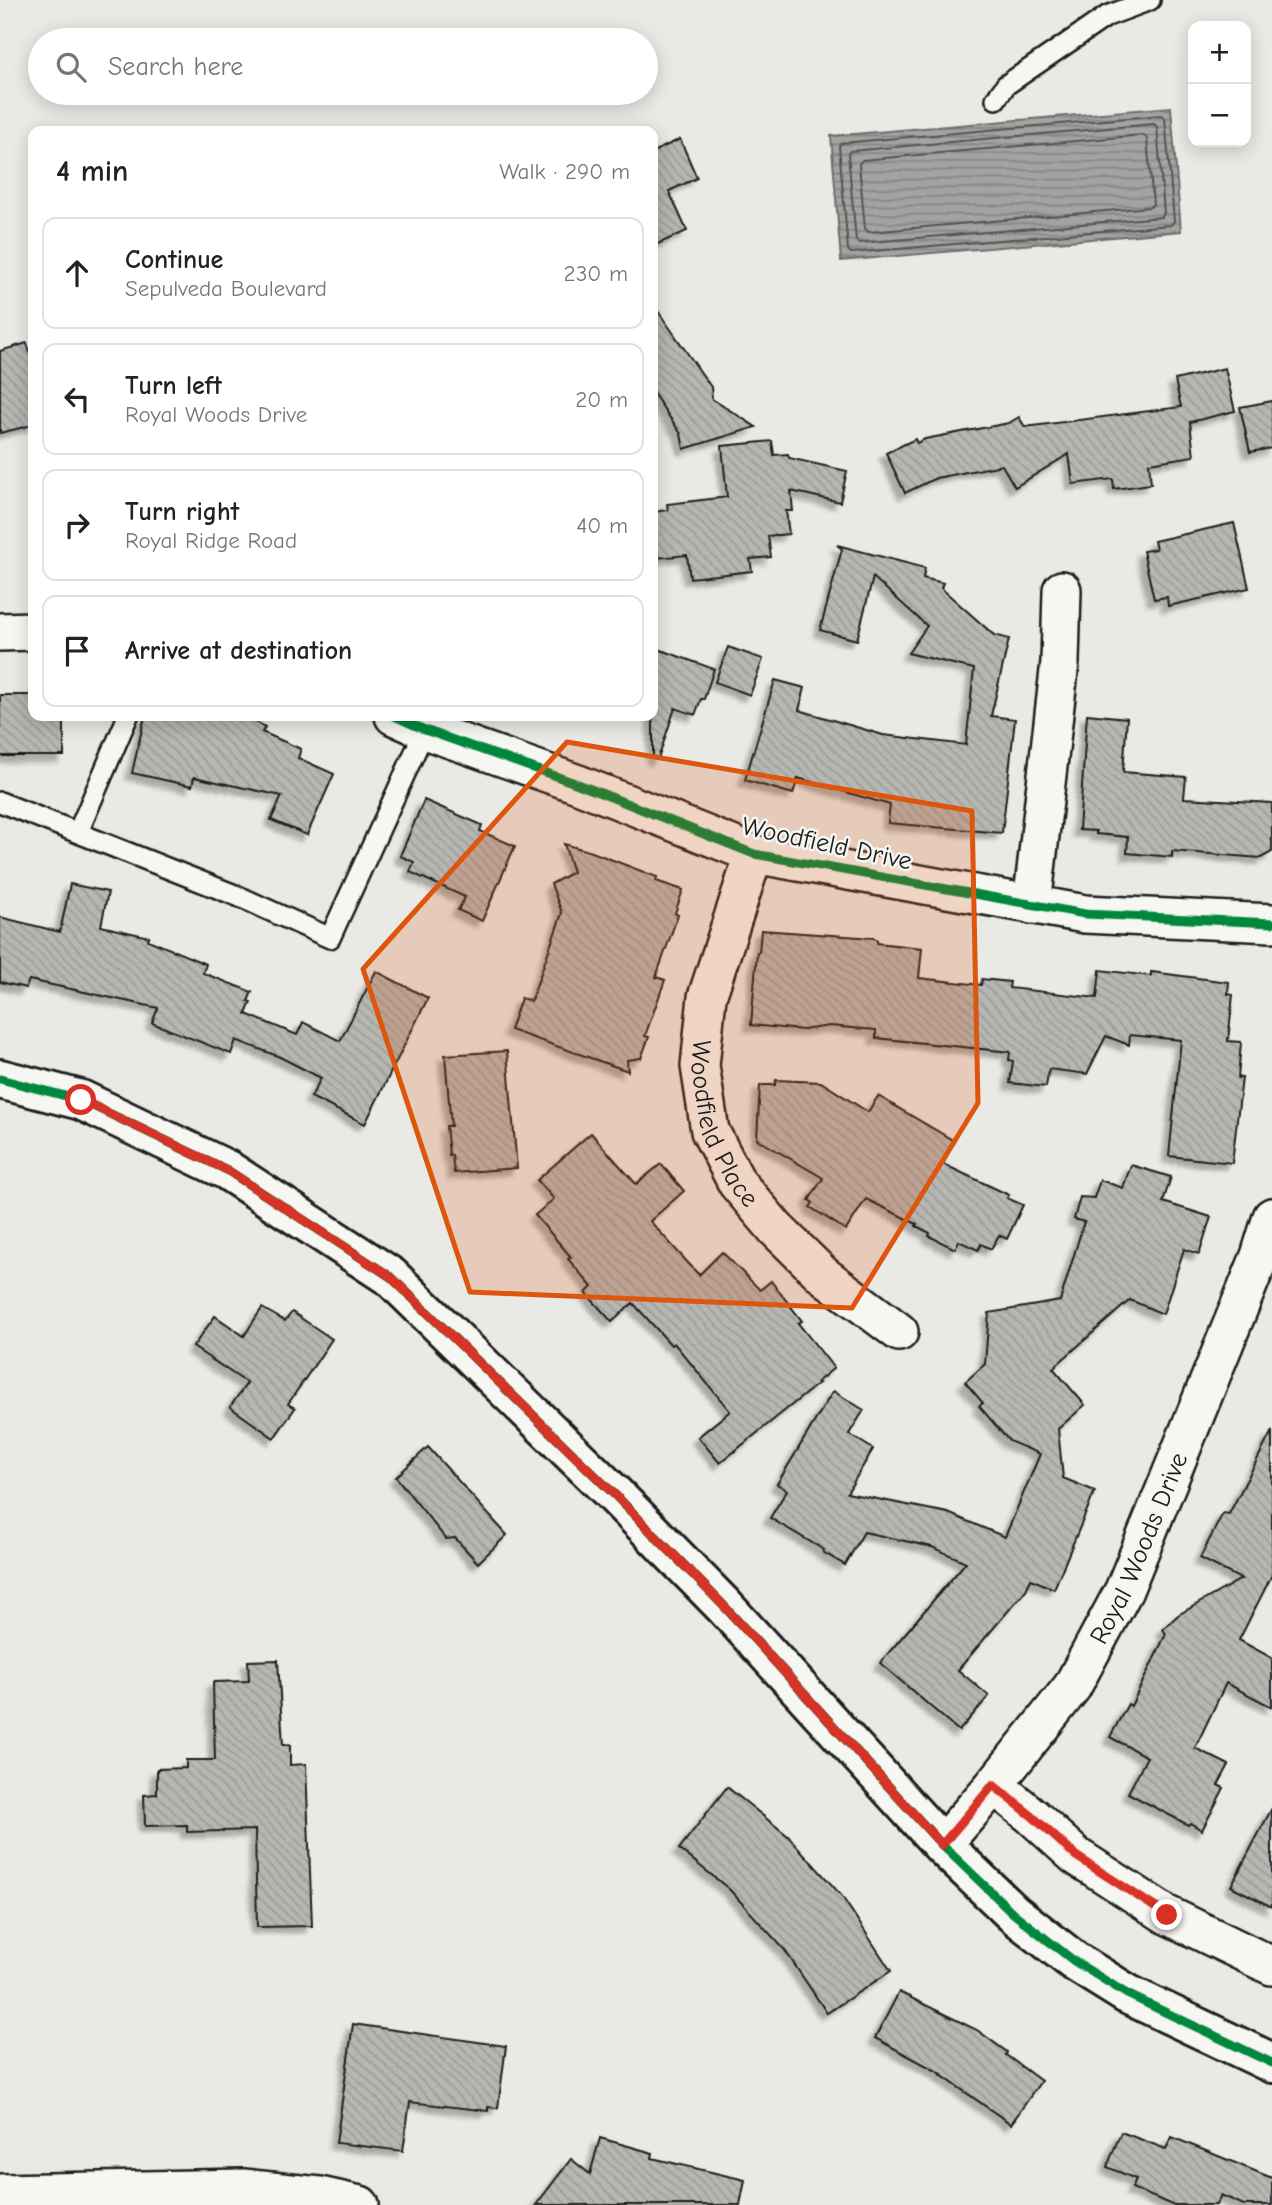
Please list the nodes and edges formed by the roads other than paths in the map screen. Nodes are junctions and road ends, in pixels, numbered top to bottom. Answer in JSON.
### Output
{"nodes":[{"id":1,"x":1150,"y":0,"type":"edge"},
{"id":2,"x":996,"y":99,"type":"dead end"},
{"id":3,"x":1062,"y":590,"type":"dead end"},
{"id":4,"x":28,"y":631,"type":"edge"},
{"id":5,"x":0,"y":632,"type":"edge"},
{"id":6,"x":126,"y":721,"type":"edge"},
{"id":7,"x":410,"y":723,"type":"edge"},
{"id":8,"x":0,"y":802,"type":"edge"},
{"id":9,"x":78,"y":832,"type":"junction"},
{"id":10,"x":754,"y":854,"type":"junction"},
{"id":11,"x":1032,"y":905,"type":"junction"},
{"id":12,"x":1272,"y":923,"type":"edge"},
{"id":13,"x":0,"y":1079,"type":"edge"},
{"id":14,"x":1272,"y":1217,"type":"edge"},
{"id":15,"x":898,"y":1332,"type":"dead end"},
{"id":16,"x":993,"y":1785,"type":"junction"},
{"id":17,"x":942,"y":1845,"type":"junction"},
{"id":18,"x":1272,"y":1966,"type":"edge"},
{"id":19,"x":1272,"y":2063,"type":"edge"},
{"id":20,"x":0,"y":2193,"type":"edge"},
{"id":21,"x":360,"y":2205,"type":"edge"}],
"edges":[{"from":1,"to":2,"type":"lane"},
{"from":3,"to":11,"type":"street"},
{"from":4,"to":5,"type":"street"},
{"from":6,"to":9,"type":"lane"},
{"from":7,"to":9,"type":"lane"},
{"from":7,"to":10,"type":"street","name":"Woodfield Drive"},
{"from":8,"to":9,"type":"lane"},
{"from":10,"to":11,"type":"street","name":"Woodfield Drive"},
{"from":10,"to":15,"type":"street","name":"Woodfield Place"},
{"from":11,"to":12,"type":"street","name":"Woodfield Drive"},
{"from":13,"to":17,"type":"main road"},
{"from":14,"to":16,"type":"street","name":"Royal Woods Drive"},
{"from":16,"to":17,"type":"street","name":"Royal Woods Drive"},
{"from":16,"to":18,"type":"street"},
{"from":17,"to":19,"type":"main road"},
{"from":20,"to":21,"type":"street"}]}
